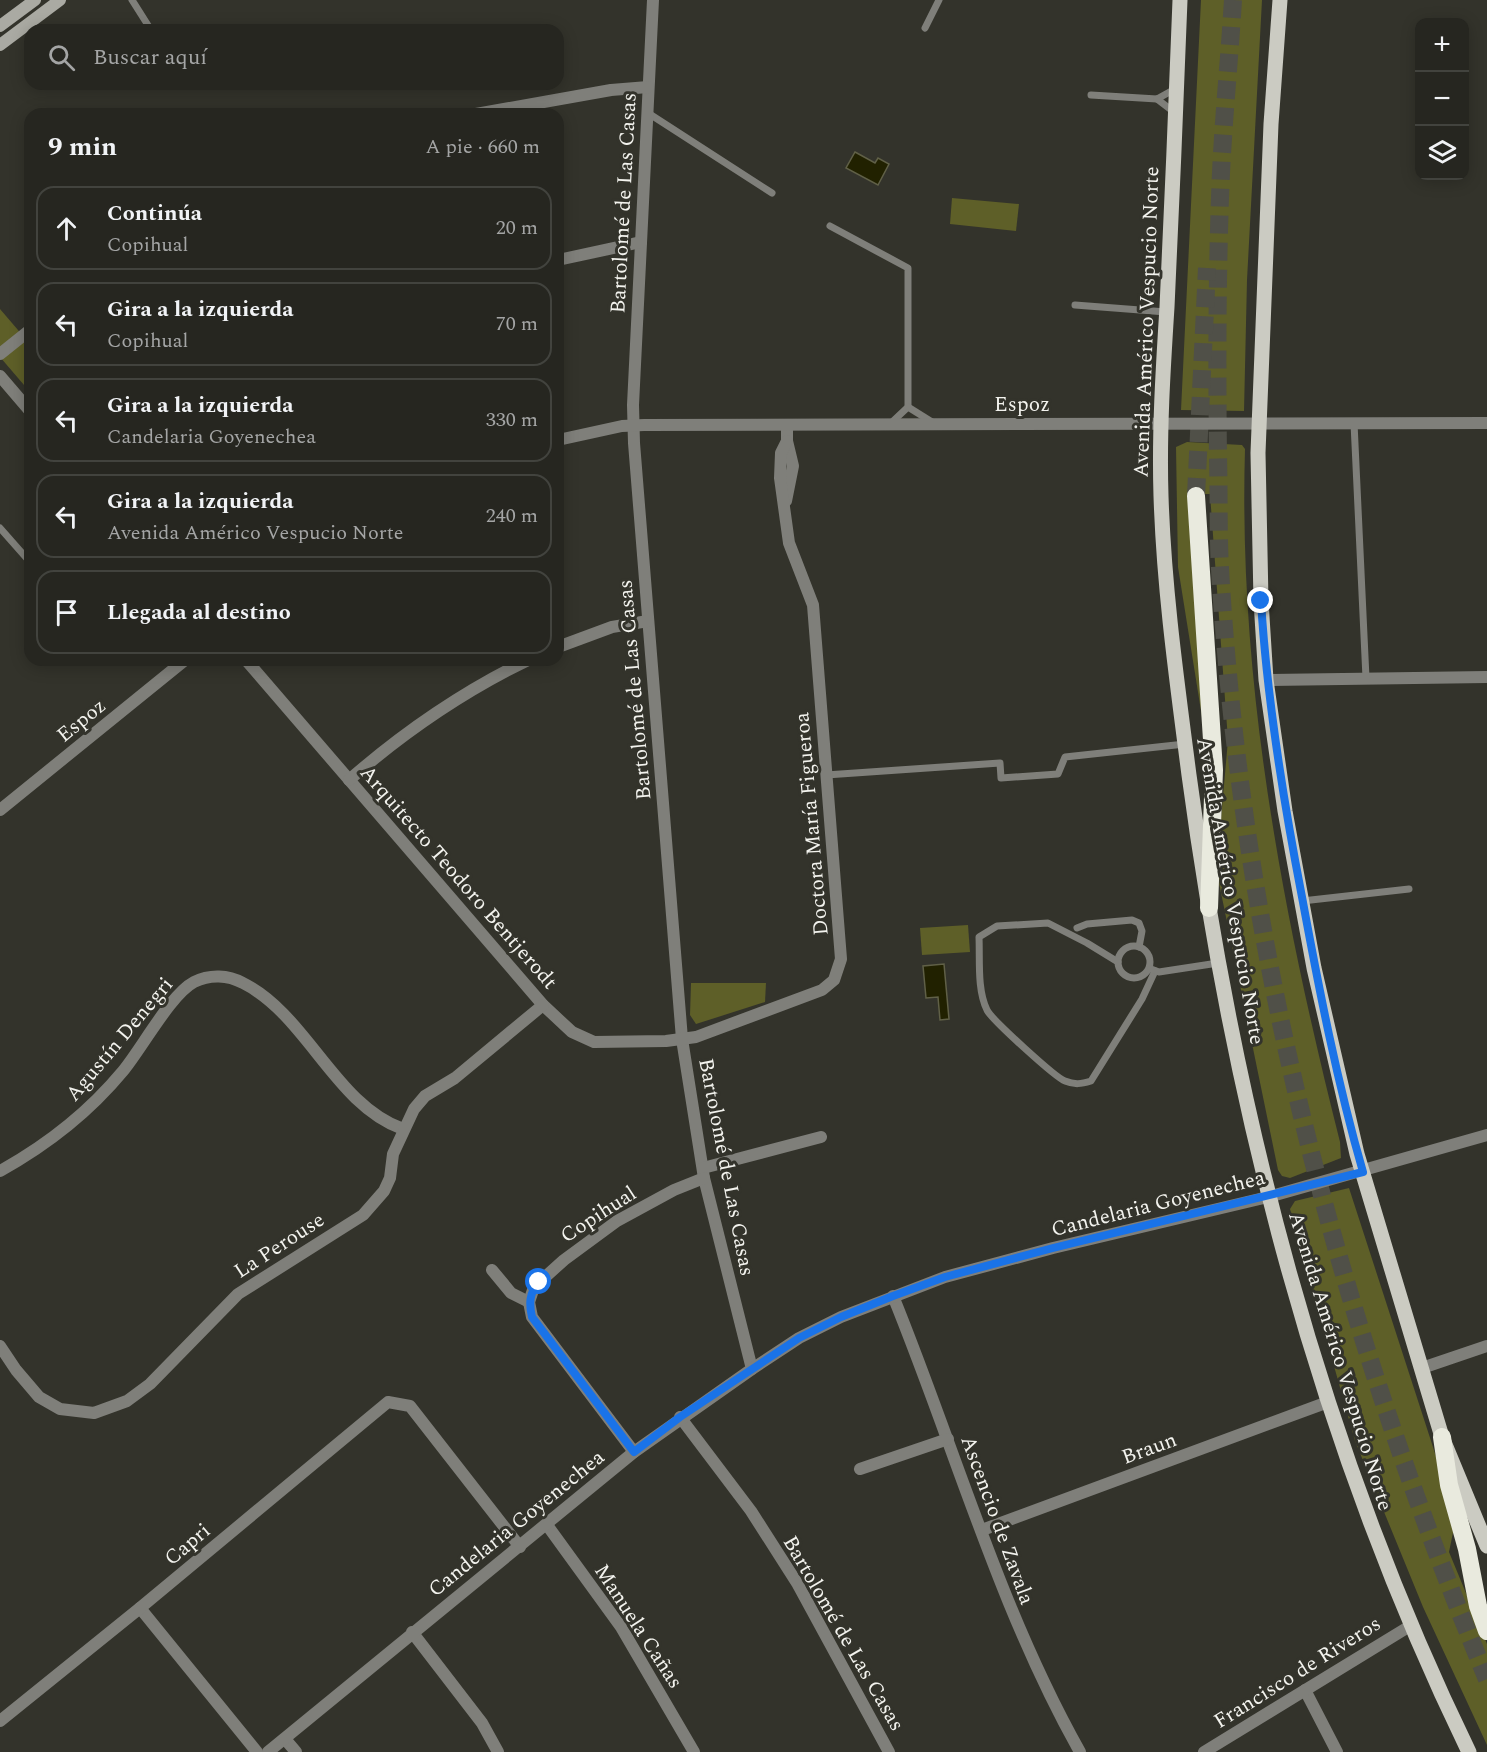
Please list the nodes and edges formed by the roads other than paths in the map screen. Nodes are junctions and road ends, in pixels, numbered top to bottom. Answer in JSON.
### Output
{"nodes":[{"id":1,"x":34,"y":0,"type":"edge"},
{"id":2,"x":60,"y":0,"type":"edge"},
{"id":3,"x":132,"y":0,"type":"edge"},
{"id":4,"x":653,"y":0,"type":"edge"},
{"id":5,"x":939,"y":0,"type":"edge"},
{"id":6,"x":1180,"y":0,"type":"edge"},
{"id":7,"x":1280,"y":0,"type":"edge"},
{"id":8,"x":28,"y":24,"type":"edge"},
{"id":9,"x":147,"y":24,"type":"edge"},
{"id":10,"x":0,"y":26,"type":"edge"},
{"id":11,"x":24,"y":27,"type":"edge"},
{"id":12,"x":925,"y":28,"type":"dead end"},
{"id":13,"x":0,"y":45,"type":"edge"},
{"id":14,"x":648,"y":87,"type":"junction"},
{"id":15,"x":1177,"y":87,"type":"junction"},
{"id":16,"x":1090,"y":95,"type":"dead end"},
{"id":17,"x":1157,"y":99,"type":"junction"},
{"id":18,"x":510,"y":108,"type":"edge"},
{"id":19,"x":647,"y":113,"type":"junction"},
{"id":20,"x":1175,"y":113,"type":"junction"},
{"id":21,"x":772,"y":193,"type":"dead end"},
{"id":22,"x":830,"y":226,"type":"dead end"},
{"id":23,"x":640,"y":242,"type":"junction"},
{"id":24,"x":564,"y":259,"type":"edge"},
{"id":25,"x":1075,"y":305,"type":"dead end"},
{"id":26,"x":1166,"y":312,"type":"junction"},
{"id":27,"x":24,"y":335,"type":"edge"},
{"id":28,"x":0,"y":354,"type":"edge"},
{"id":29,"x":0,"y":376,"type":"edge"},
{"id":30,"x":24,"y":404,"type":"edge"},
{"id":31,"x":908,"y":407,"type":"junction"},
{"id":32,"x":1259,"y":422,"type":"junction"},
{"id":33,"x":1160,"y":423,"type":"junction"},
{"id":34,"x":1354,"y":423,"type":"junction"},
{"id":35,"x":1487,"y":423,"type":"edge"},
{"id":36,"x":890,"y":424,"type":"junction"},
{"id":37,"x":934,"y":424,"type":"junction"},
{"id":38,"x":787,"y":425,"type":"junction"},
{"id":39,"x":633,"y":426,"type":"junction"},
{"id":40,"x":564,"y":439,"type":"edge"},
{"id":41,"x":1196,"y":496,"type":"tunnel mouth"},
{"id":42,"x":0,"y":528,"type":"edge"},
{"id":43,"x":24,"y":555,"type":"edge"},
{"id":44,"x":648,"y":621,"type":"junction"},
{"id":45,"x":564,"y":645,"type":"edge"},
{"id":46,"x":178,"y":666,"type":"edge"},
{"id":47,"x":251,"y":666,"type":"edge"},
{"id":48,"x":517,"y":666,"type":"edge"},
{"id":49,"x":1487,"y":677,"type":"edge"},
{"id":50,"x":1366,"y":678,"type":"junction"},
{"id":51,"x":1266,"y":680,"type":"junction"},
{"id":52,"x":1185,"y":744,"type":"junction"},
{"id":53,"x":826,"y":775,"type":"junction"},
{"id":54,"x":349,"y":780,"type":"junction"},
{"id":55,"x":0,"y":810,"type":"edge"},
{"id":56,"x":1409,"y":889,"type":"dead end"},
{"id":57,"x":1302,"y":901,"type":"junction"},
{"id":58,"x":1209,"y":908,"type":"junction"},
{"id":59,"x":1077,"y":928,"type":"dead end"},
{"id":60,"x":1139,"y":947,"type":"junction"},
{"id":61,"x":1118,"y":962,"type":"junction"},
{"id":62,"x":1218,"y":963,"type":"junction"},
{"id":63,"x":1152,"y":969,"type":"junction"},
{"id":64,"x":543,"y":1005,"type":"junction"},
{"id":65,"x":682,"y":1040,"type":"junction"},
{"id":66,"x":403,"y":1129,"type":"junction"},
{"id":67,"x":1487,"y":1135,"type":"edge"},
{"id":68,"x":820,"y":1137,"type":"dead end"},
{"id":69,"x":0,"y":1171,"type":"edge"},
{"id":70,"x":1363,"y":1172,"type":"junction"},
{"id":71,"x":704,"y":1173,"type":"junction"},
{"id":72,"x":1268,"y":1197,"type":"junction"},
{"id":73,"x":492,"y":1270,"type":"dead end"},
{"id":74,"x":893,"y":1296,"type":"junction"},
{"id":75,"x":530,"y":1302,"type":"junction"},
{"id":76,"x":0,"y":1346,"type":"edge"},
{"id":77,"x":1487,"y":1346,"type":"edge"},
{"id":78,"x":1422,"y":1368,"type":"junction"},
{"id":79,"x":752,"y":1370,"type":"junction"},
{"id":80,"x":1328,"y":1402,"type":"junction"},
{"id":81,"x":680,"y":1417,"type":"junction"},
{"id":82,"x":1442,"y":1437,"type":"junction"},
{"id":83,"x":948,"y":1439,"type":"junction"},
{"id":84,"x":634,"y":1452,"type":"junction"},
{"id":85,"x":860,"y":1469,"type":"dead end"},
{"id":86,"x":1482,"y":1517,"type":"edge"},
{"id":87,"x":547,"y":1525,"type":"junction"},
{"id":88,"x":982,"y":1530,"type":"junction"},
{"id":89,"x":1487,"y":1546,"type":"edge"},
{"id":90,"x":520,"y":1547,"type":"junction"},
{"id":91,"x":141,"y":1608,"type":"junction"},
{"id":92,"x":1410,"y":1626,"type":"junction"},
{"id":93,"x":1487,"y":1630,"type":"edge"},
{"id":94,"x":412,"y":1632,"type":"junction"},
{"id":95,"x":1305,"y":1690,"type":"junction"},
{"id":96,"x":0,"y":1720,"type":"edge"},
{"id":97,"x":285,"y":1739,"type":"junction"},
{"id":98,"x":257,"y":1752,"type":"edge"},
{"id":99,"x":268,"y":1752,"type":"edge"},
{"id":100,"x":296,"y":1752,"type":"edge"},
{"id":101,"x":498,"y":1752,"type":"edge"},
{"id":102,"x":694,"y":1752,"type":"edge"},
{"id":103,"x":889,"y":1752,"type":"edge"},
{"id":104,"x":1080,"y":1752,"type":"edge"},
{"id":105,"x":1204,"y":1752,"type":"edge"},
{"id":106,"x":1337,"y":1752,"type":"edge"},
{"id":107,"x":1469,"y":1752,"type":"edge"}],
"edges":[{"from":1,"to":10,"type":"main road"},
{"from":2,"to":8,"type":"main road"},
{"from":3,"to":9,"type":"lane"},
{"from":4,"to":14,"type":"street","name":"Bartolomé de Las Casas"},
{"from":5,"to":12,"type":"lane"},
{"from":6,"to":15,"type":"main road","name":"Avenida Américo Vespucio Norte"},
{"from":7,"to":32,"type":"main road"},
{"from":11,"to":13,"type":"main road"},
{"from":14,"to":18,"type":"street"},
{"from":14,"to":19,"type":"street","name":"Bartolomé de Las Casas"},
{"from":15,"to":17,"type":"lane"},
{"from":15,"to":20,"type":"main road","name":"Avenida Américo Vespucio Norte"},
{"from":16,"to":17,"type":"lane"},
{"from":17,"to":20,"type":"lane"},
{"from":19,"to":21,"type":"lane"},
{"from":19,"to":23,"type":"street","name":"Bartolomé de Las Casas"},
{"from":20,"to":26,"type":"main road","name":"Avenida Américo Vespucio Norte"},
{"from":22,"to":31,"type":"lane"},
{"from":23,"to":24,"type":"street"},
{"from":23,"to":39,"type":"street","name":"Bartolomé de Las Casas"},
{"from":25,"to":26,"type":"lane"},
{"from":26,"to":33,"type":"main road","name":"Avenida Américo Vespucio Norte"},
{"from":27,"to":28,"type":"street"},
{"from":29,"to":30,"type":"street"},
{"from":31,"to":36,"type":"lane"},
{"from":31,"to":37,"type":"lane"},
{"from":32,"to":33,"type":"street","name":"Espoz"},
{"from":32,"to":34,"type":"street","name":"Espoz"},
{"from":32,"to":51,"type":"main road"},
{"from":33,"to":37,"type":"street","name":"Espoz"},
{"from":33,"to":52,"type":"main road","name":"Avenida Américo Vespucio Norte"},
{"from":34,"to":35,"type":"street","name":"Espoz"},
{"from":34,"to":50,"type":"lane"},
{"from":36,"to":37,"type":"street","name":"Espoz"},
{"from":36,"to":38,"type":"street","name":"Espoz"},
{"from":38,"to":39,"type":"street","name":"Espoz"},
{"from":38,"to":53,"type":"street","name":"Doctora María Figueroa"},
{"from":39,"to":40,"type":"street","name":"Espoz"},
{"from":39,"to":44,"type":"street","name":"Bartolomé de Las Casas"},
{"from":41,"to":58,"type":"highway"},
{"from":42,"to":43,"type":"lane"},
{"from":44,"to":45,"type":"street"},
{"from":44,"to":65,"type":"street","name":"Bartolomé de Las Casas"},
{"from":46,"to":55,"type":"street","name":"Espoz"},
{"from":47,"to":54,"type":"street","name":"Arquitecto Teodoro Bentjerodt"},
{"from":48,"to":54,"type":"street"},
{"from":49,"to":50,"type":"street"},
{"from":50,"to":51,"type":"street"},
{"from":51,"to":57,"type":"main road"},
{"from":52,"to":53,"type":"lane"},
{"from":52,"to":58,"type":"main road","name":"Avenida Américo Vespucio Norte"},
{"from":53,"to":65,"type":"street","name":"Doctora María Figueroa"},
{"from":54,"to":64,"type":"street","name":"Arquitecto Teodoro Bentjerodt"},
{"from":56,"to":57,"type":"lane"},
{"from":57,"to":70,"type":"main road"},
{"from":58,"to":62,"type":"main road","name":"Avenida Américo Vespucio Norte"},
{"from":59,"to":60,"type":"lane"},
{"from":60,"to":61,"type":"lane"},
{"from":60,"to":63,"type":"lane"},
{"from":61,"to":63,"type":"lane"},
{"from":61,"to":63,"type":"lane"},
{"from":62,"to":63,"type":"lane"},
{"from":62,"to":72,"type":"main road","name":"Avenida Américo Vespucio Norte"},
{"from":64,"to":65,"type":"street","name":"Arquitecto Teodoro Bentjerodt"},
{"from":64,"to":66,"type":"street","name":"La Perouse"},
{"from":65,"to":71,"type":"street","name":"Bartolomé de Las Casas"},
{"from":66,"to":69,"type":"street","name":"Agustín Denegri"},
{"from":66,"to":76,"type":"street","name":"La Perouse"},
{"from":67,"to":70,"type":"street","name":"Candelaria Goyenechea"},
{"from":68,"to":71,"type":"street","name":"Copihual"},
{"from":70,"to":72,"type":"street","name":"Candelaria Goyenechea"},
{"from":70,"to":78,"type":"main road"},
{"from":71,"to":75,"type":"street","name":"Copihual"},
{"from":71,"to":79,"type":"street","name":"Bartolomé de Las Casas"},
{"from":72,"to":74,"type":"street","name":"Candelaria Goyenechea"},
{"from":72,"to":80,"type":"main road","name":"Avenida Américo Vespucio Norte"},
{"from":73,"to":75,"type":"street"},
{"from":74,"to":79,"type":"street","name":"Candelaria Goyenechea"},
{"from":74,"to":83,"type":"street","name":"Ascencio de Zavala"},
{"from":75,"to":84,"type":"street"},
{"from":77,"to":78,"type":"street"},
{"from":78,"to":82,"type":"main road"},
{"from":79,"to":81,"type":"street","name":"Candelaria Goyenechea"},
{"from":80,"to":88,"type":"street","name":"Braun"},
{"from":80,"to":92,"type":"main road","name":"Avenida Américo Vespucio Norte"},
{"from":81,"to":84,"type":"street","name":"Candelaria Goyenechea"},
{"from":81,"to":103,"type":"street","name":"Bartolomé de Las Casas"},
{"from":82,"to":86,"type":"main road"},
{"from":82,"to":93,"type":"highway"},
{"from":83,"to":85,"type":"street"},
{"from":83,"to":88,"type":"street","name":"Ascencio de Zavala"},
{"from":84,"to":87,"type":"street","name":"Candelaria Goyenechea"},
{"from":86,"to":89,"type":"main road"},
{"from":87,"to":90,"type":"street","name":"Candelaria Goyenechea"},
{"from":87,"to":102,"type":"street","name":"Manuela Cañas"},
{"from":88,"to":104,"type":"street","name":"Ascencio de Zavala"},
{"from":90,"to":91,"type":"street","name":"Capri"},
{"from":90,"to":94,"type":"street","name":"Candelaria Goyenechea"},
{"from":91,"to":96,"type":"street","name":"Capri"},
{"from":91,"to":98,"type":"street"},
{"from":92,"to":95,"type":"street","name":"Francisco de Riveros"},
{"from":92,"to":107,"type":"main road","name":"Avenida Américo Vespucio Norte"},
{"from":94,"to":97,"type":"street","name":"Candelaria Goyenechea"},
{"from":94,"to":101,"type":"street"},
{"from":95,"to":105,"type":"street","name":"Francisco de Riveros"},
{"from":95,"to":106,"type":"street"},
{"from":97,"to":99,"type":"street","name":"Candelaria Goyenechea"},
{"from":97,"to":100,"type":"street"}]}
